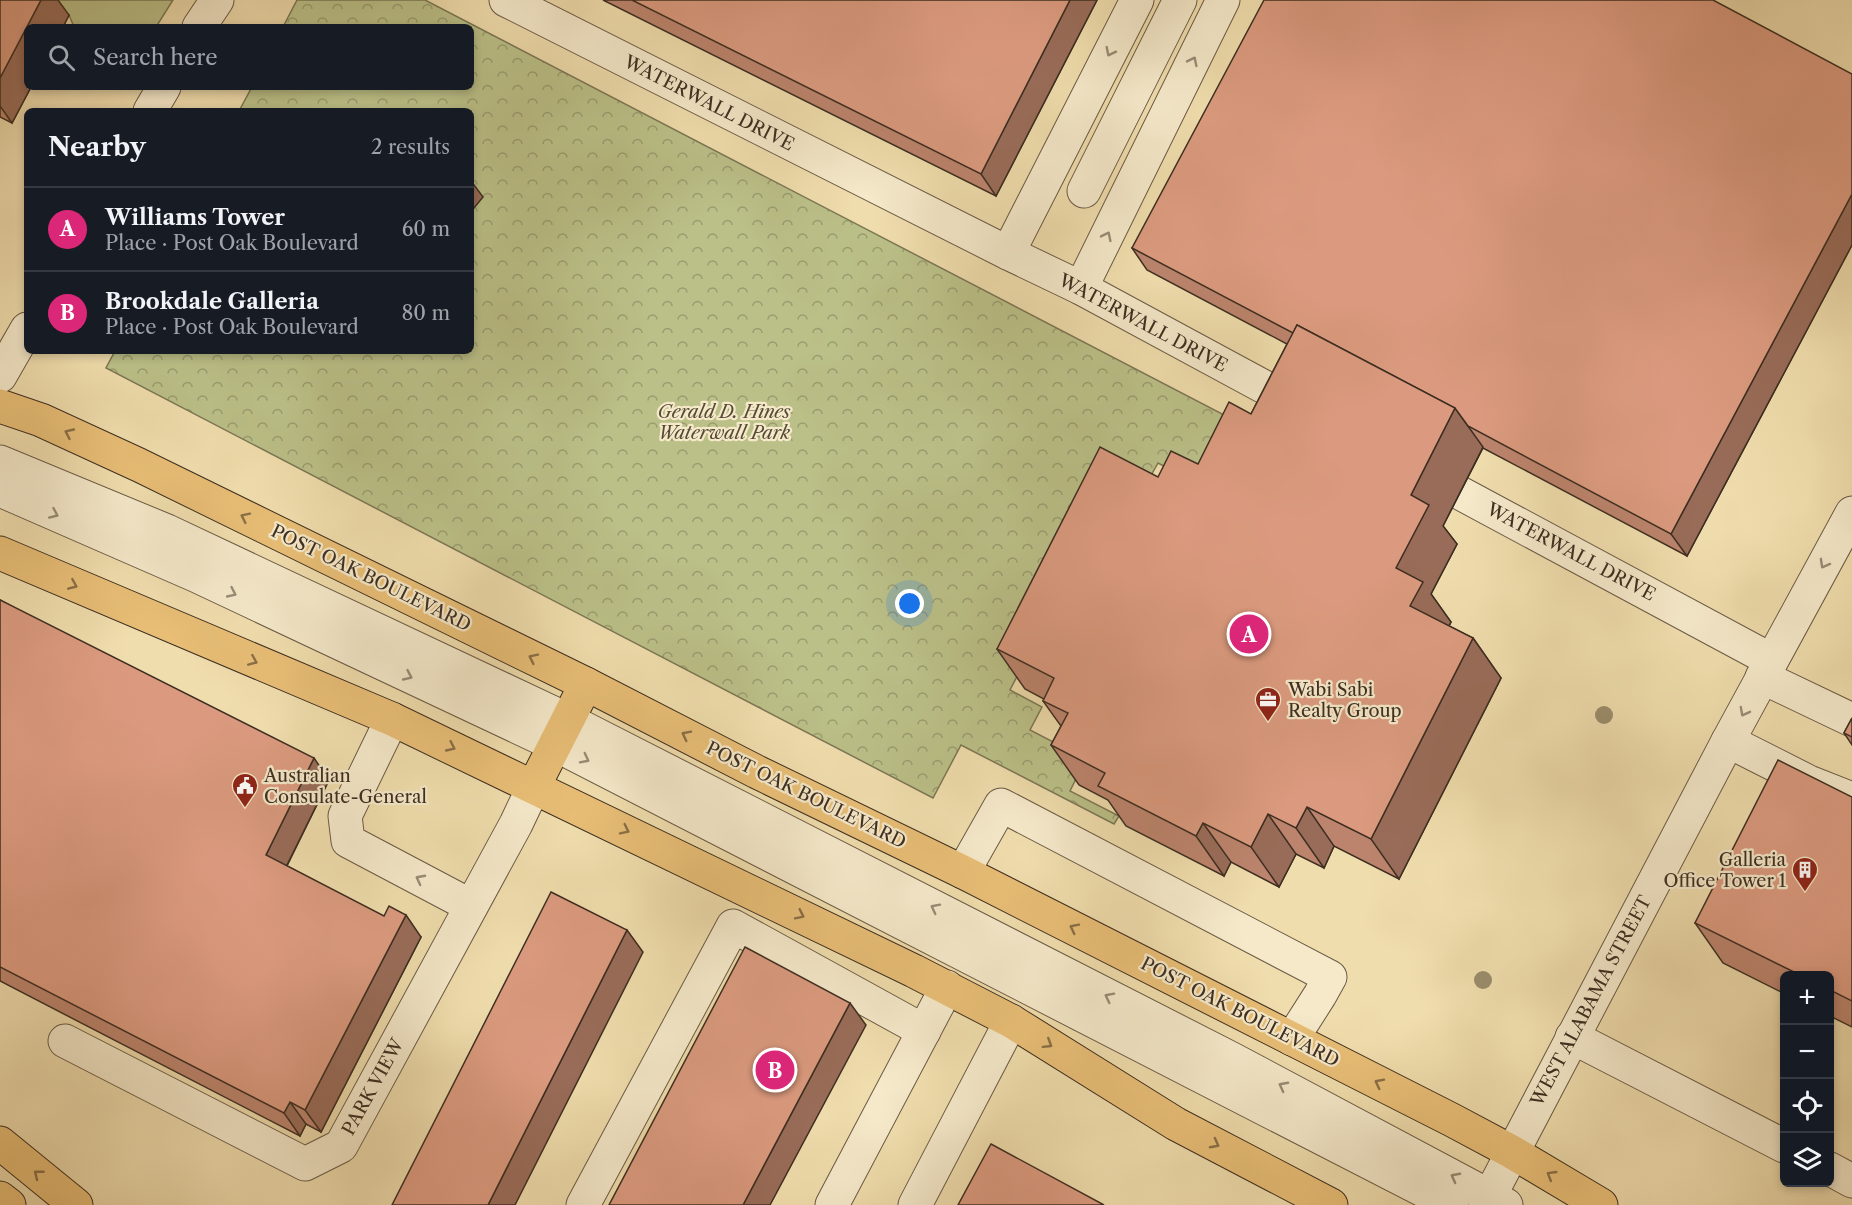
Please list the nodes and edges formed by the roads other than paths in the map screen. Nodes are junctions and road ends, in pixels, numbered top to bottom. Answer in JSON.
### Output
{"nodes":[{"id":1,"x":217,"y":0,"type":"edge"},
{"id":2,"x":506,"y":0,"type":"edge"},
{"id":3,"x":1137,"y":0,"type":"edge"},
{"id":4,"x":1180,"y":0,"type":"edge"},
{"id":5,"x":1223,"y":0,"type":"edge"},
{"id":6,"x":201,"y":24,"type":"edge"},
{"id":7,"x":162,"y":90,"type":"edge"},
{"id":8,"x":152,"y":108,"type":"edge"},
{"id":9,"x":1084,"y":191,"type":"dead end"},
{"id":10,"x":1008,"y":254,"type":"junction"},
{"id":11,"x":1081,"y":288,"type":"junction"},
{"id":12,"x":24,"y":334,"type":"edge"},
{"id":13,"x":0,"y":376,"type":"edge"},
{"id":14,"x":0,"y":406,"type":"edge"},
{"id":15,"x":1334,"y":425,"type":"edge"},
{"id":16,"x":1398,"y":459,"type":"edge"},
{"id":17,"x":0,"y":462,"type":"edge"},
{"id":18,"x":0,"y":490,"type":"edge"},
{"id":19,"x":1852,"y":513,"type":"edge"},
{"id":20,"x":0,"y":553,"type":"edge"},
{"id":21,"x":1767,"y":668,"type":"junction"},
{"id":22,"x":586,"y":684,"type":"junction"},
{"id":23,"x":392,"y":719,"type":"junction"},
{"id":24,"x":1852,"y":720,"type":"edge"},
{"id":25,"x":562,"y":733,"type":"junction"},
{"id":26,"x":1728,"y":741,"type":"junction"},
{"id":27,"x":534,"y":786,"type":"junction"},
{"id":28,"x":1852,"y":799,"type":"edge"},
{"id":29,"x":963,"y":872,"type":"junction"},
{"id":30,"x":471,"y":906,"type":"junction"},
{"id":31,"x":947,"y":987,"type":"junction"},
{"id":32,"x":1011,"y":1021,"type":"junction"},
{"id":33,"x":924,"y":1031,"type":"junction"},
{"id":34,"x":1572,"y":1037,"type":"junction"},
{"id":35,"x":1292,"y":1038,"type":"junction"},
{"id":36,"x":65,"y":1041,"type":"dead end"},
{"id":37,"x":0,"y":1143,"type":"edge"},
{"id":38,"x":1780,"y":1143,"type":"edge"},
{"id":39,"x":1512,"y":1152,"type":"junction"},
{"id":40,"x":1834,"y":1171,"type":"edge"},
{"id":41,"x":1852,"y":1181,"type":"edge"},
{"id":42,"x":0,"y":1198,"type":"edge"},
{"id":43,"x":1493,"y":1202,"type":"edge"},
{"id":44,"x":9,"y":1205,"type":"edge"},
{"id":45,"x":76,"y":1205,"type":"edge"},
{"id":46,"x":583,"y":1205,"type":"edge"},
{"id":47,"x":832,"y":1205,"type":"edge"},
{"id":48,"x":915,"y":1205,"type":"edge"},
{"id":49,"x":1331,"y":1205,"type":"edge"},
{"id":50,"x":1452,"y":1205,"type":"edge"},
{"id":51,"x":1601,"y":1205,"type":"edge"}],
"edges":[{"from":1,"to":6,"type":"street"},
{"from":2,"to":10,"type":"street","name":"WATERWALL DRIVE"},
{"from":3,"to":10,"type":"street","one_way":true},
{"from":4,"to":9,"type":"street"},
{"from":11,"to":5,"type":"street","one_way":true},
{"from":7,"to":8,"type":"street"},
{"from":10,"to":11,"type":"street","name":"WATERWALL DRIVE"},
{"from":11,"to":15,"type":"street","name":"WATERWALL DRIVE"},
{"from":12,"to":13,"type":"street"},
{"from":22,"to":14,"type":"main road","name":"POST OAK BOULEVARD","one_way":true},
{"from":16,"to":21,"type":"street","name":"WATERWALL DRIVE"},
{"from":17,"to":25,"type":"street"},
{"from":18,"to":25,"type":"street","one_way":true},
{"from":19,"to":21,"type":"street","name":"WEST ALABAMA STREET","one_way":true},
{"from":20,"to":23,"type":"main road","one_way":true},
{"from":21,"to":24,"type":"street","name":"WATERWALL DRIVE"},
{"from":21,"to":26,"type":"street","name":"WEST ALABAMA STREET","one_way":true},
{"from":22,"to":25,"type":"main road"},
{"from":29,"to":22,"type":"main road","name":"POST OAK BOULEVARD","one_way":true},
{"from":23,"to":27,"type":"main road","one_way":true},
{"from":30,"to":23,"type":"street","one_way":true},
{"from":25,"to":27,"type":"main road"},
{"from":43,"to":25,"type":"street","one_way":true},
{"from":25,"to":50,"type":"street","one_way":true},
{"from":26,"to":28,"type":"street"},
{"from":26,"to":34,"type":"street","name":"WEST ALABAMA STREET"},
{"from":27,"to":30,"type":"street","name":"PARK VIEW"},
{"from":27,"to":31,"type":"main road","one_way":true},
{"from":35,"to":29,"type":"main road","name":"POST OAK BOULEVARD","one_way":true},
{"from":29,"to":35,"type":"street"},
{"from":30,"to":36,"type":"street","name":"PARK VIEW"},
{"from":31,"to":32,"type":"main road"},
{"from":31,"to":33,"type":"street"},
{"from":32,"to":48,"type":"street"},
{"from":32,"to":49,"type":"main road","one_way":true},
{"from":33,"to":46,"type":"street"},
{"from":33,"to":47,"type":"street"},
{"from":34,"to":38,"type":"street"},
{"from":34,"to":39,"type":"street","name":"WEST ALABAMA STREET"},
{"from":39,"to":35,"type":"main road","name":"POST OAK BOULEVARD","one_way":true},
{"from":45,"to":37,"type":"main road","one_way":true},
{"from":39,"to":43,"type":"street","name":"WEST ALABAMA STREET"},
{"from":51,"to":39,"type":"main road","name":"POST OAK BOULEVARD","one_way":true},
{"from":40,"to":41,"type":"street"},
{"from":42,"to":44,"type":"main road"}]}
